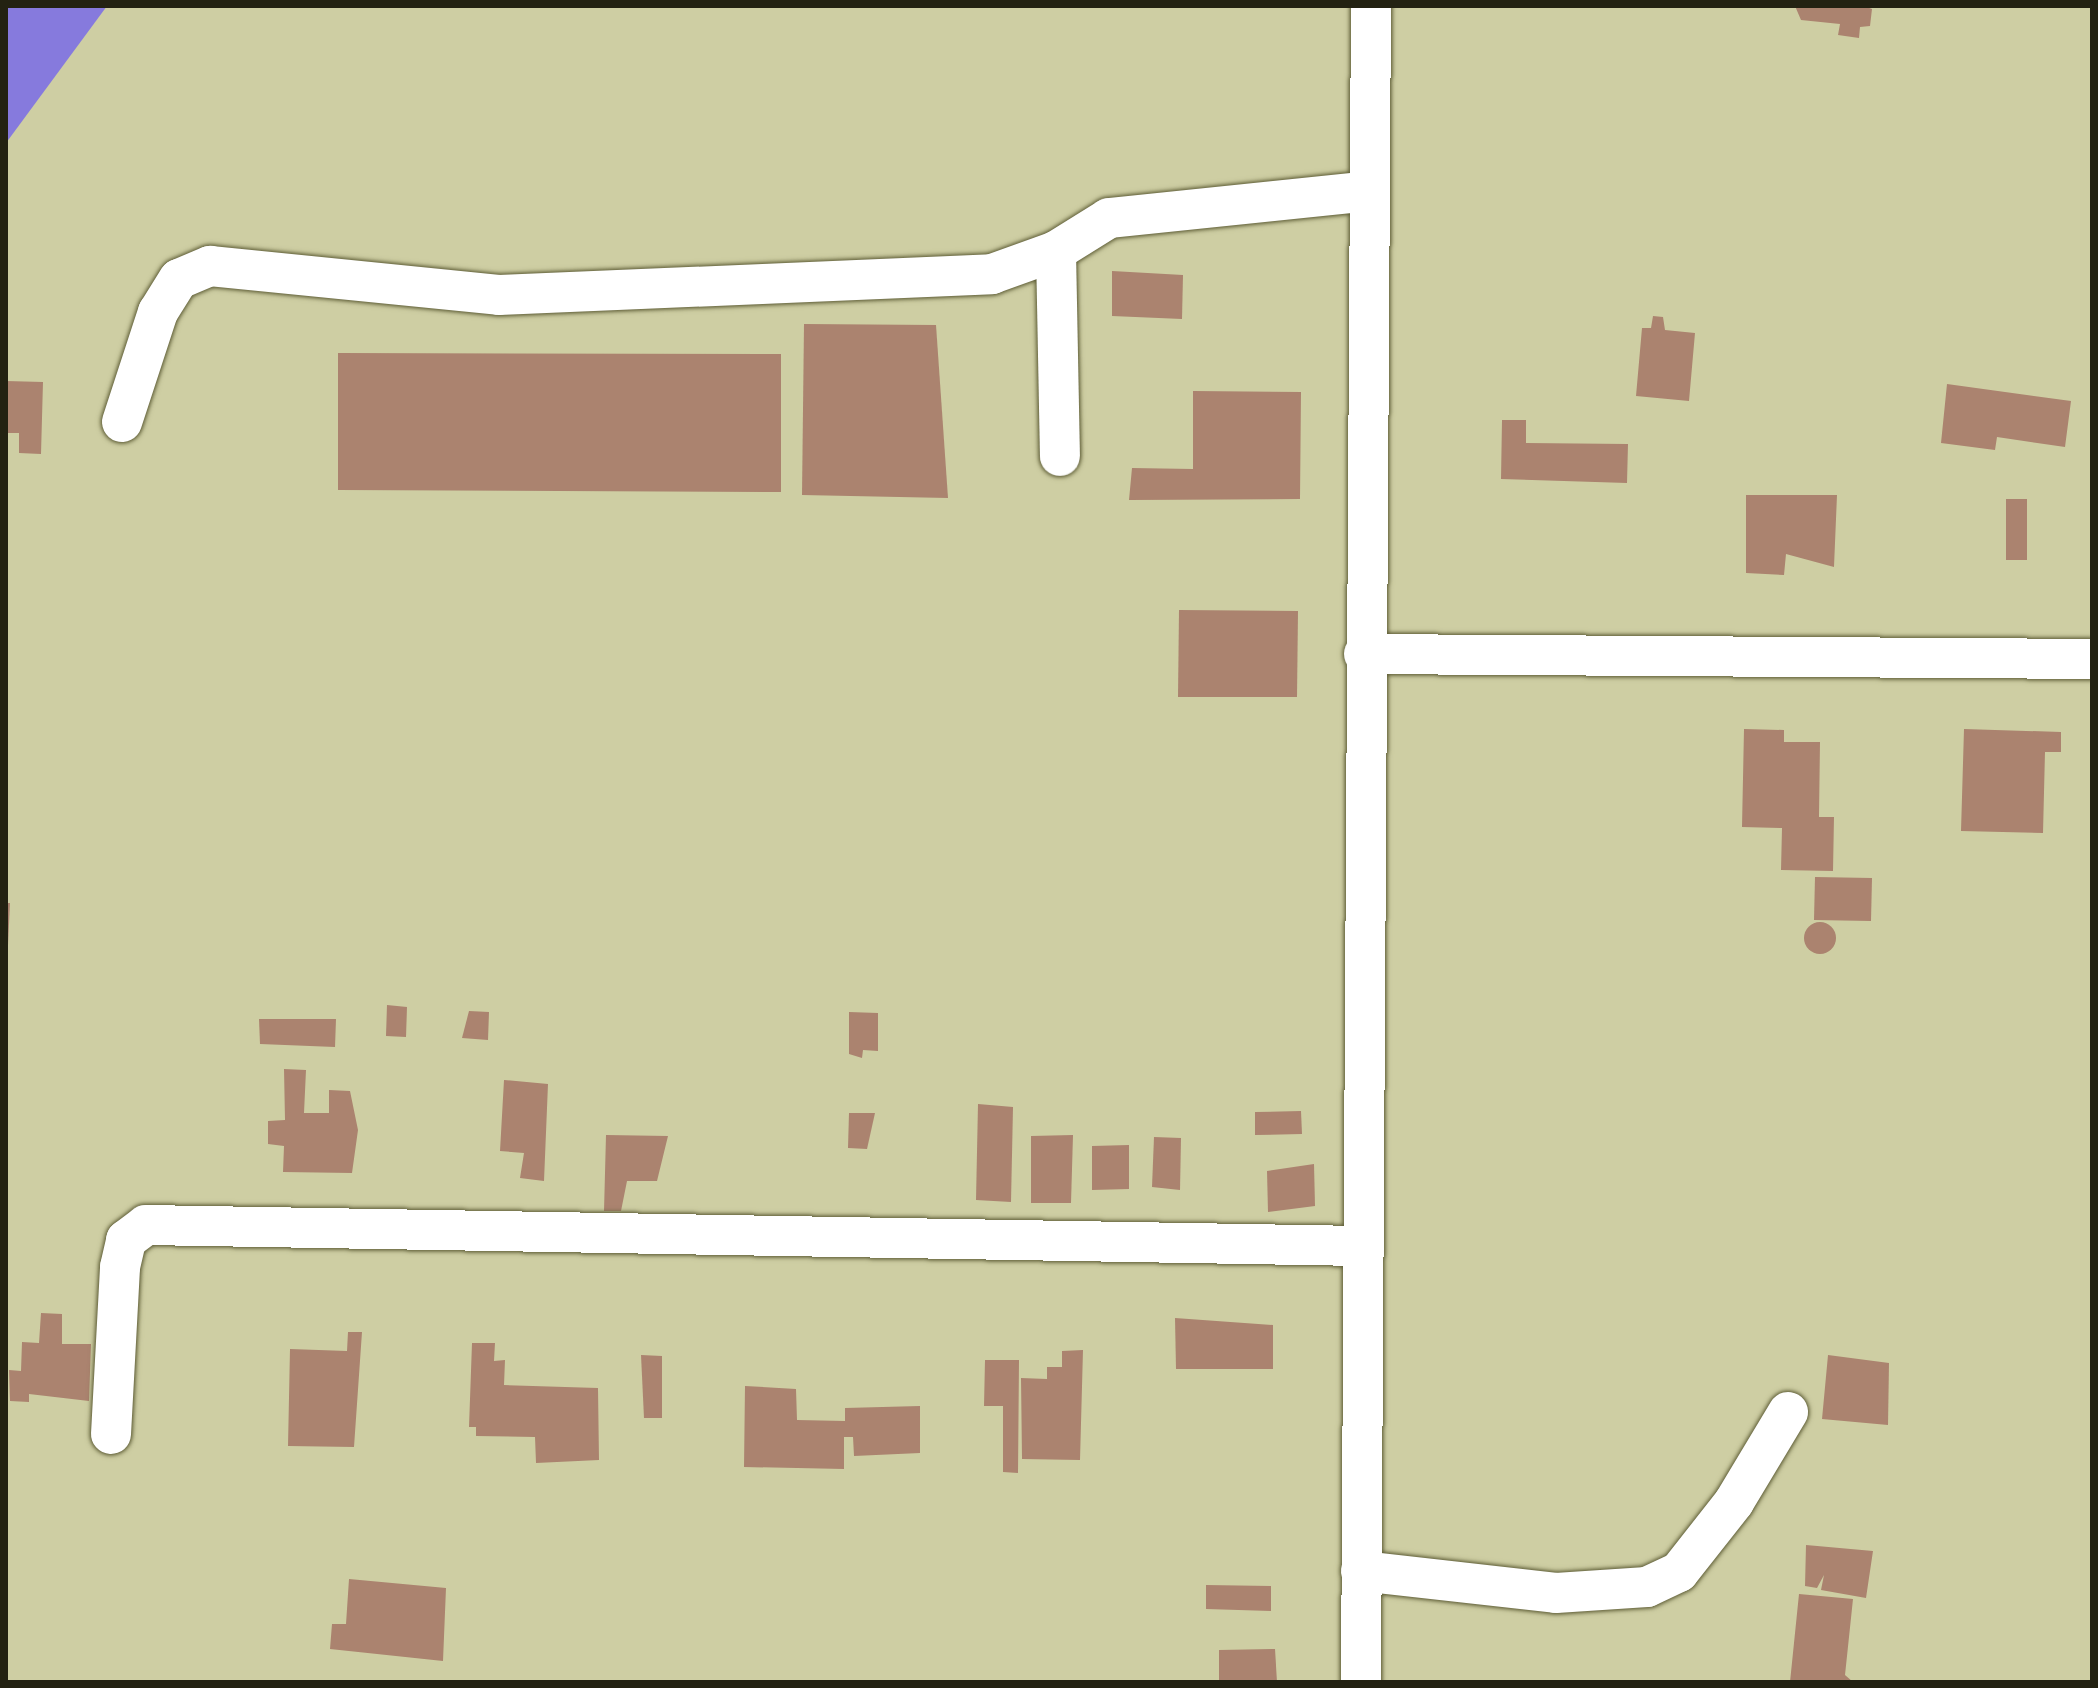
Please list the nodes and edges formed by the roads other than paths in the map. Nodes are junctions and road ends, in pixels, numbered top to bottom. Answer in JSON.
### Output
{"nodes":[{"id":1,"x":1371,"y":6,"type":"edge"},
{"id":2,"x":1369,"y":191,"type":"junction"},
{"id":3,"x":1056,"y":251,"type":"junction"},
{"id":4,"x":122,"y":422,"type":"dead end"},
{"id":5,"x":1060,"y":456,"type":"dead end"},
{"id":6,"x":1364,"y":654,"type":"junction"},
{"id":7,"x":2092,"y":659,"type":"edge"},
{"id":8,"x":1362,"y":1246,"type":"junction"},
{"id":9,"x":1788,"y":1412,"type":"dead end"},
{"id":10,"x":111,"y":1434,"type":"dead end"},
{"id":11,"x":1361,"y":1571,"type":"junction"},
{"id":12,"x":1361,"y":1682,"type":"edge"}],
"edges":[{"from":1,"to":2,"type":"street"},
{"from":2,"to":3,"type":"street"},
{"from":2,"to":6,"type":"street"},
{"from":3,"to":4,"type":"street"},
{"from":3,"to":5,"type":"street"},
{"from":6,"to":7,"type":"street"},
{"from":6,"to":8,"type":"street"},
{"from":8,"to":10,"type":"street"},
{"from":8,"to":11,"type":"street"},
{"from":9,"to":11,"type":"street"},
{"from":11,"to":12,"type":"street"}]}
